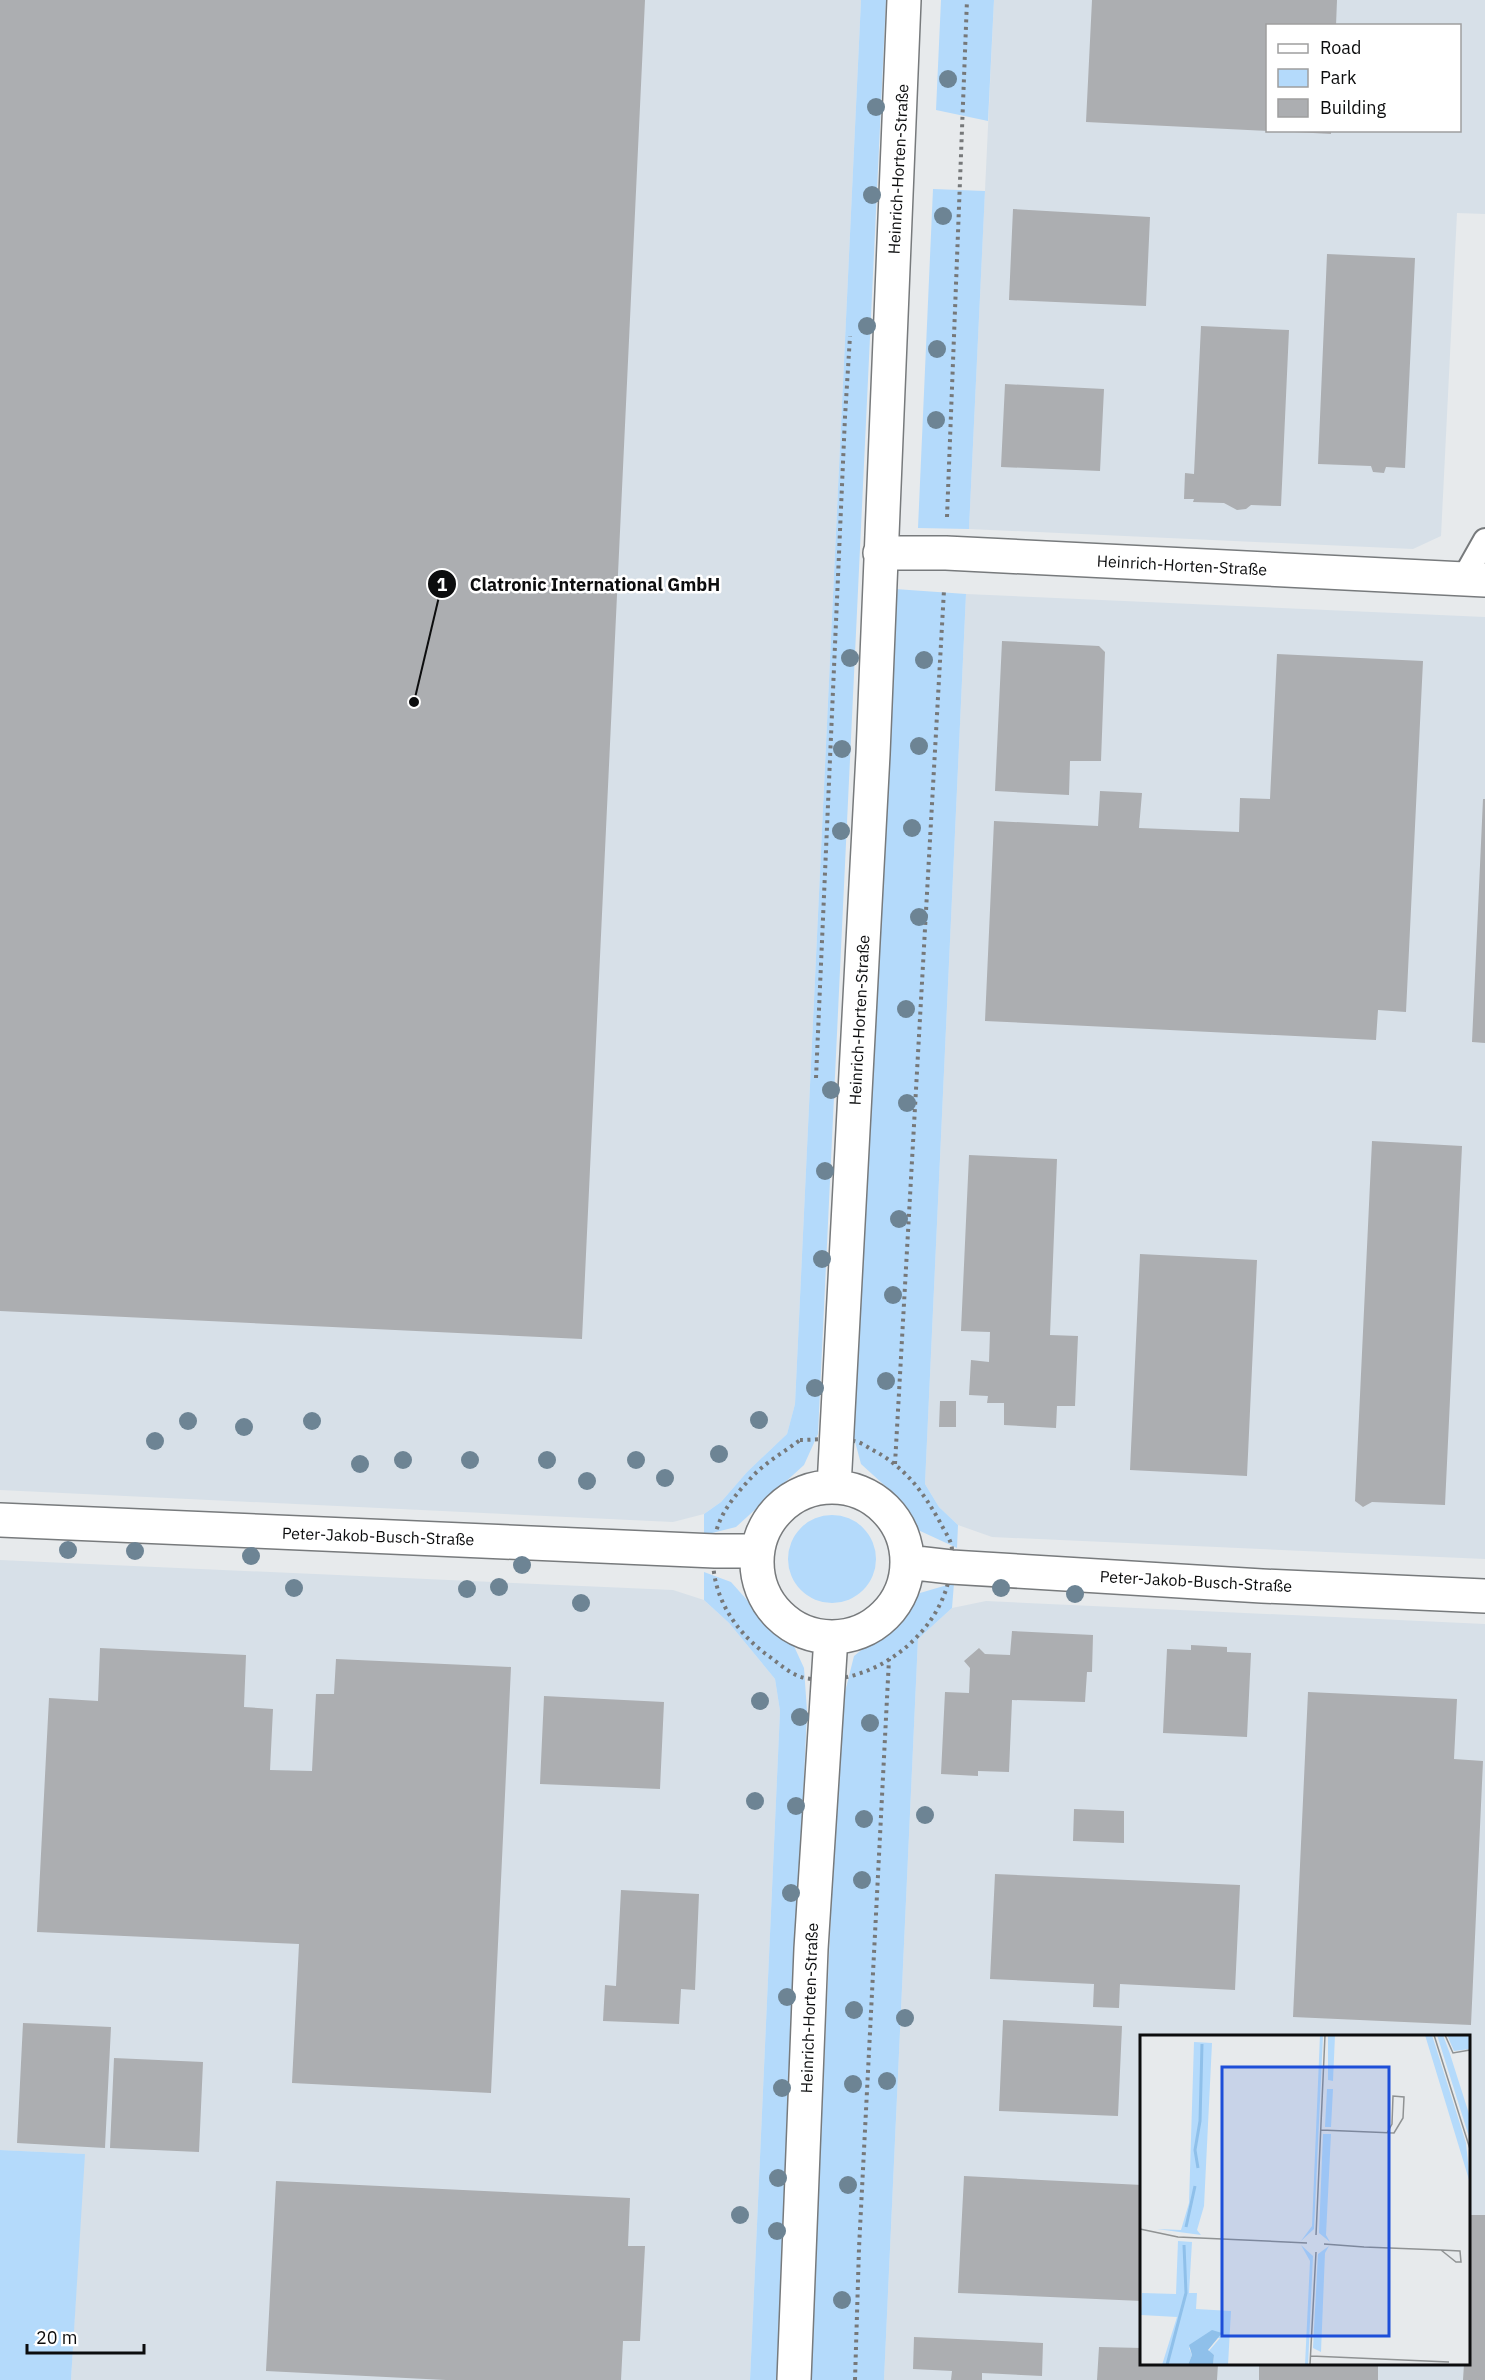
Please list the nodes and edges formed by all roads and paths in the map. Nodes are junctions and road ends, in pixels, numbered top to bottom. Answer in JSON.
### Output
{"nodes":[{"id":1,"x":904,"y":0,"type":"edge"},
{"id":2,"x":967,"y":0,"type":"edge"},
{"id":3,"x":850,"y":335,"type":"dead end"},
{"id":4,"x":1485,"y":540,"type":"edge"},
{"id":5,"x":880,"y":553,"type":"junction"},
{"id":6,"x":946,"y":553,"type":"junction"},
{"id":7,"x":1474,"y":579,"type":"edge"},
{"id":8,"x":816,"y":1083,"type":"dead end"},
{"id":9,"x":801,"y":1428,"type":"dead end"},
{"id":10,"x":800,"y":1440,"type":"junction"},
{"id":11,"x":837,"y":1440,"type":"junction"},
{"id":12,"x":895,"y":1464,"type":"junction"},
{"id":13,"x":834,"y":1487,"type":"junction"},
{"id":14,"x":0,"y":1520,"type":"edge"},
{"id":15,"x":715,"y":1551,"type":"junction"},
{"id":16,"x":757,"y":1551,"type":"junction"},
{"id":17,"x":907,"y":1562,"type":"junction"},
{"id":18,"x":951,"y":1567,"type":"junction"},
{"id":19,"x":1485,"y":1596,"type":"edge"},
{"id":20,"x":831,"y":1637,"type":"junction"},
{"id":21,"x":889,"y":1659,"type":"junction"},
{"id":22,"x":828,"y":1679,"type":"junction"},
{"id":23,"x":794,"y":2380,"type":"edge"},
{"id":24,"x":855,"y":2380,"type":"edge"}],
"edges":[{"from":1,"to":5,"type":"street","name":"Heinrich-Horten-Straße"},
{"from":2,"to":6,"type":"path"},
{"from":3,"to":8,"type":"path"},
{"from":4,"to":7,"type":"lane"},
{"from":5,"to":6,"type":"street","name":"Heinrich-Horten-Straße"},
{"from":5,"to":11,"type":"street","name":"Heinrich-Horten-Straße"},
{"from":6,"to":7,"type":"street","name":"Heinrich-Horten-Straße"},
{"from":6,"to":12,"type":"path"},
{"from":9,"to":10,"type":"path"},
{"from":10,"to":11,"type":"path"},
{"from":10,"to":15,"type":"path"},
{"from":11,"to":12,"type":"path"},
{"from":11,"to":13,"type":"street","name":"Heinrich-Horten-Straße"},
{"from":12,"to":18,"type":"path"},
{"from":13,"to":16,"type":"street"},
{"from":13,"to":17,"type":"street"},
{"from":14,"to":15,"type":"street","name":"Peter-Jakob-Busch-Straße"},
{"from":15,"to":16,"type":"street","name":"Peter-Jakob-Busch-Straße"},
{"from":15,"to":22,"type":"path"},
{"from":16,"to":20,"type":"street"},
{"from":17,"to":18,"type":"street","name":"Peter-Jakob-Busch-Straße"},
{"from":17,"to":20,"type":"street"},
{"from":18,"to":19,"type":"street","name":"Peter-Jakob-Busch-Straße"},
{"from":18,"to":21,"type":"path"},
{"from":20,"to":22,"type":"street","name":"Heinrich-Horten-Straße"},
{"from":21,"to":22,"type":"path"},
{"from":21,"to":24,"type":"path"},
{"from":22,"to":23,"type":"street","name":"Heinrich-Horten-Straße"}]}
